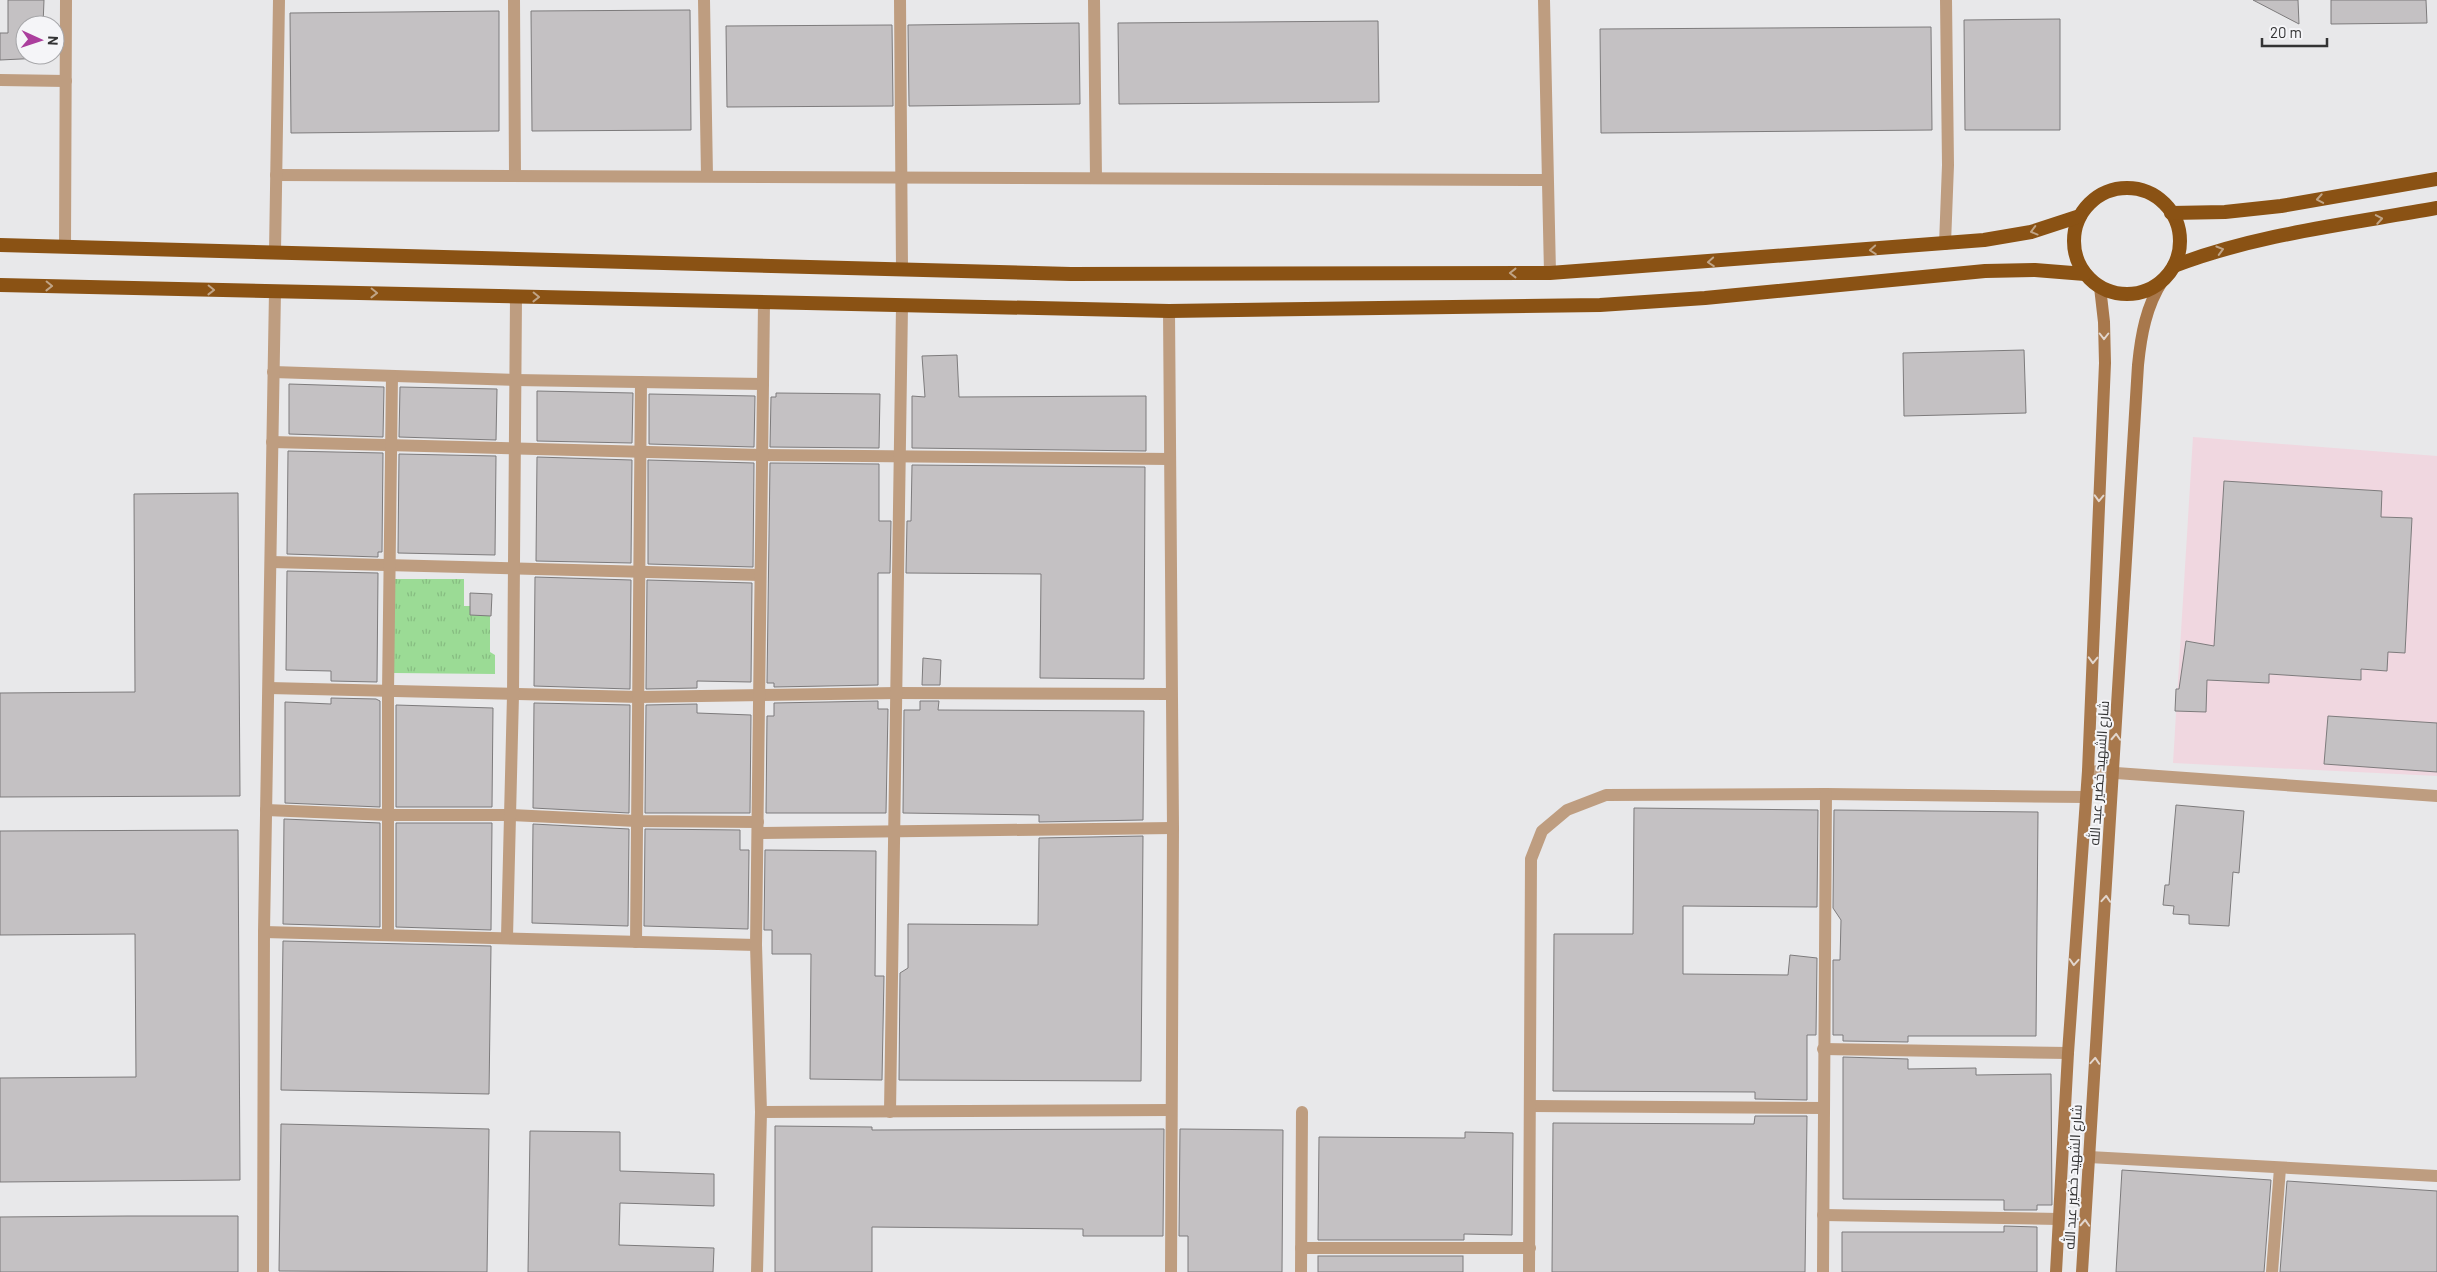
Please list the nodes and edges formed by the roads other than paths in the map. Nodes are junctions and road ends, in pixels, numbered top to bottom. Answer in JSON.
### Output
{"nodes":[{"id":1,"x":66,"y":0,"type":"edge"},
{"id":2,"x":279,"y":0,"type":"edge"},
{"id":3,"x":514,"y":0,"type":"edge"},
{"id":4,"x":704,"y":0,"type":"edge"},
{"id":5,"x":900,"y":0,"type":"edge"},
{"id":6,"x":1094,"y":0,"type":"edge"},
{"id":7,"x":1544,"y":0,"type":"edge"},
{"id":8,"x":1946,"y":0,"type":"edge"},
{"id":9,"x":0,"y":80,"type":"edge"},
{"id":10,"x":66,"y":81,"type":"junction"},
{"id":11,"x":276,"y":175,"type":"junction"},
{"id":12,"x":515,"y":176,"type":"junction"},
{"id":13,"x":707,"y":176,"type":"junction"},
{"id":14,"x":902,"y":177,"type":"junction"},
{"id":15,"x":1096,"y":178,"type":"junction"},
{"id":16,"x":2437,"y":179,"type":"edge"},
{"id":17,"x":1547,"y":180,"type":"junction"},
{"id":18,"x":2437,"y":208,"type":"edge"},
{"id":19,"x":2171,"y":213,"type":"junction"},
{"id":20,"x":2080,"y":216,"type":"junction"},
{"id":21,"x":1945,"y":244,"type":"junction"},
{"id":22,"x":0,"y":245,"type":"edge"},
{"id":23,"x":65,"y":246,"type":"junction"},
{"id":24,"x":275,"y":252,"type":"junction"},
{"id":25,"x":2174,"y":266,"type":"junction"},
{"id":26,"x":902,"y":269,"type":"junction"},
{"id":27,"x":1550,"y":274,"type":"junction"},
{"id":28,"x":2084,"y":274,"type":"junction"},
{"id":29,"x":2163,"y":280,"type":"junction"},
{"id":30,"x":0,"y":285,"type":"edge"},
{"id":31,"x":2100,"y":287,"type":"junction"},
{"id":32,"x":275,"y":291,"type":"junction"},
{"id":33,"x":516,"y":297,"type":"junction"},
{"id":34,"x":764,"y":303,"type":"junction"},
{"id":35,"x":902,"y":306,"type":"junction"},
{"id":36,"x":1169,"y":311,"type":"junction"},
{"id":37,"x":274,"y":372,"type":"junction"},
{"id":38,"x":392,"y":376,"type":"junction"},
{"id":39,"x":515,"y":380,"type":"junction"},
{"id":40,"x":641,"y":382,"type":"junction"},
{"id":41,"x":763,"y":384,"type":"junction"},
{"id":42,"x":272,"y":442,"type":"junction"},
{"id":43,"x":391,"y":445,"type":"junction"},
{"id":44,"x":514,"y":449,"type":"junction"},
{"id":45,"x":641,"y":452,"type":"junction"},
{"id":46,"x":762,"y":456,"type":"junction"},
{"id":47,"x":900,"y":457,"type":"junction"},
{"id":48,"x":1170,"y":459,"type":"junction"},
{"id":49,"x":271,"y":562,"type":"junction"},
{"id":50,"x":389,"y":564,"type":"junction"},
{"id":51,"x":512,"y":568,"type":"junction"},
{"id":52,"x":640,"y":571,"type":"junction"},
{"id":53,"x":760,"y":575,"type":"junction"},
{"id":54,"x":269,"y":688,"type":"junction"},
{"id":55,"x":388,"y":692,"type":"junction"},
{"id":56,"x":898,"y":693,"type":"junction"},
{"id":57,"x":1170,"y":694,"type":"junction"},
{"id":58,"x":513,"y":695,"type":"junction"},
{"id":59,"x":759,"y":696,"type":"junction"},
{"id":60,"x":639,"y":697,"type":"junction"},
{"id":61,"x":2088,"y":771,"type":"junction"},
{"id":62,"x":2114,"y":772,"type":"junction"},
{"id":63,"x":1826,"y":794,"type":"junction"},
{"id":64,"x":2437,"y":796,"type":"edge"},
{"id":65,"x":2086,"y":797,"type":"junction"},
{"id":66,"x":266,"y":810,"type":"junction"},
{"id":67,"x":387,"y":815,"type":"junction"},
{"id":68,"x":511,"y":815,"type":"junction"},
{"id":69,"x":636,"y":821,"type":"junction"},
{"id":70,"x":758,"y":827,"type":"junction"},
{"id":71,"x":1172,"y":828,"type":"junction"},
{"id":72,"x":895,"y":833,"type":"junction"},
{"id":73,"x":264,"y":932,"type":"junction"},
{"id":74,"x":388,"y":934,"type":"junction"},
{"id":75,"x":507,"y":937,"type":"junction"},
{"id":76,"x":636,"y":942,"type":"junction"},
{"id":77,"x":756,"y":944,"type":"junction"},
{"id":78,"x":1823,"y":1049,"type":"junction"},
{"id":79,"x":2068,"y":1053,"type":"junction"},
{"id":80,"x":1531,"y":1106,"type":"junction"},
{"id":81,"x":1823,"y":1108,"type":"junction"},
{"id":82,"x":1171,"y":1110,"type":"junction"},
{"id":83,"x":762,"y":1112,"type":"junction"},
{"id":84,"x":890,"y":1112,"type":"junction"},
{"id":85,"x":1302,"y":1112,"type":"dead end"},
{"id":86,"x":2089,"y":1156,"type":"junction"},
{"id":87,"x":2280,"y":1168,"type":"junction"},
{"id":88,"x":2437,"y":1176,"type":"edge"},
{"id":89,"x":1823,"y":1215,"type":"junction"},
{"id":90,"x":2059,"y":1220,"type":"junction"},
{"id":91,"x":1301,"y":1248,"type":"junction"},
{"id":92,"x":1530,"y":1248,"type":"junction"},
{"id":93,"x":263,"y":1272,"type":"edge"},
{"id":94,"x":757,"y":1272,"type":"edge"},
{"id":95,"x":1171,"y":1272,"type":"edge"},
{"id":96,"x":1301,"y":1272,"type":"edge"},
{"id":97,"x":1530,"y":1272,"type":"edge"},
{"id":98,"x":1823,"y":1272,"type":"edge"},
{"id":99,"x":2056,"y":1272,"type":"edge"},
{"id":100,"x":2082,"y":1272,"type":"edge"},
{"id":101,"x":2272,"y":1272,"type":"edge"}],
"edges":[{"from":1,"to":10,"type":"street"},
{"from":2,"to":11,"type":"street"},
{"from":3,"to":12,"type":"street"},
{"from":4,"to":13,"type":"street"},
{"from":5,"to":14,"type":"street"},
{"from":6,"to":15,"type":"street"},
{"from":7,"to":17,"type":"street"},
{"from":8,"to":21,"type":"street"},
{"from":9,"to":10,"type":"street"},
{"from":10,"to":23,"type":"street"},
{"from":11,"to":12,"type":"street"},
{"from":11,"to":24,"type":"street"},
{"from":12,"to":13,"type":"street"},
{"from":13,"to":14,"type":"street"},
{"from":14,"to":15,"type":"street"},
{"from":14,"to":26,"type":"street"},
{"from":15,"to":17,"type":"street"},
{"from":16,"to":19,"type":"highway","one_way":true},
{"from":17,"to":27,"type":"street"},
{"from":25,"to":18,"type":"highway","one_way":true},
{"from":19,"to":20,"type":"highway"},
{"from":19,"to":25,"type":"highway"},
{"from":20,"to":21,"type":"highway","one_way":true},
{"from":20,"to":28,"type":"highway"},
{"from":21,"to":27,"type":"highway","one_way":true},
{"from":22,"to":23,"type":"highway"},
{"from":23,"to":24,"type":"highway"},
{"from":24,"to":26,"type":"highway"},
{"from":25,"to":29,"type":"highway"},
{"from":27,"to":26,"type":"highway","one_way":true},
{"from":28,"to":31,"type":"highway"},
{"from":28,"to":36,"type":"highway"},
{"from":29,"to":31,"type":"highway"},
{"from":62,"to":29,"type":"main road","name":"شارع الشهيد خضير عبد الله","one_way":true},
{"from":30,"to":32,"type":"highway","one_way":true},
{"from":31,"to":61,"type":"main road","name":"شارع الشهيد خضير عبد الله","one_way":true},
{"from":32,"to":33,"type":"highway","one_way":true},
{"from":32,"to":37,"type":"street"},
{"from":33,"to":34,"type":"highway","one_way":true},
{"from":33,"to":39,"type":"street"},
{"from":34,"to":35,"type":"highway"},
{"from":34,"to":41,"type":"street"},
{"from":35,"to":36,"type":"highway"},
{"from":35,"to":47,"type":"street"},
{"from":36,"to":48,"type":"street"},
{"from":37,"to":38,"type":"street"},
{"from":37,"to":42,"type":"street"},
{"from":38,"to":39,"type":"street"},
{"from":38,"to":43,"type":"street"},
{"from":39,"to":40,"type":"street"},
{"from":39,"to":44,"type":"street"},
{"from":40,"to":41,"type":"street"},
{"from":40,"to":45,"type":"street"},
{"from":41,"to":46,"type":"street"},
{"from":42,"to":43,"type":"street"},
{"from":42,"to":49,"type":"street"},
{"from":43,"to":44,"type":"street"},
{"from":43,"to":50,"type":"street"},
{"from":44,"to":45,"type":"street"},
{"from":44,"to":51,"type":"street"},
{"from":45,"to":46,"type":"street"},
{"from":45,"to":52,"type":"street"},
{"from":46,"to":47,"type":"street"},
{"from":46,"to":53,"type":"street"},
{"from":47,"to":48,"type":"street"},
{"from":47,"to":56,"type":"street"},
{"from":48,"to":57,"type":"street"},
{"from":49,"to":50,"type":"street"},
{"from":49,"to":54,"type":"street"},
{"from":50,"to":51,"type":"street"},
{"from":50,"to":55,"type":"street"},
{"from":51,"to":52,"type":"street"},
{"from":51,"to":58,"type":"street"},
{"from":52,"to":53,"type":"street"},
{"from":52,"to":60,"type":"street"},
{"from":53,"to":59,"type":"street"},
{"from":54,"to":55,"type":"street"},
{"from":54,"to":66,"type":"street"},
{"from":55,"to":58,"type":"street"},
{"from":55,"to":67,"type":"street"},
{"from":56,"to":57,"type":"street"},
{"from":56,"to":59,"type":"street"},
{"from":56,"to":72,"type":"street"},
{"from":57,"to":71,"type":"street"},
{"from":58,"to":60,"type":"street"},
{"from":58,"to":68,"type":"street"},
{"from":59,"to":60,"type":"street"},
{"from":59,"to":70,"type":"street"},
{"from":60,"to":69,"type":"street"},
{"from":61,"to":62,"type":"street"},
{"from":61,"to":65,"type":"main road","name":"شارع الشهيد خضير عبد الله"},
{"from":62,"to":64,"type":"street"},
{"from":86,"to":62,"type":"main road","name":"شارع الشهيد خضير عبد الله","one_way":true},
{"from":63,"to":65,"type":"street"},
{"from":63,"to":78,"type":"street"},
{"from":63,"to":80,"type":"street"},
{"from":65,"to":79,"type":"main road","name":"شارع الشهيد خضير عبد الله","one_way":true},
{"from":66,"to":67,"type":"street"},
{"from":66,"to":73,"type":"street"},
{"from":67,"to":68,"type":"street"},
{"from":67,"to":74,"type":"street"},
{"from":68,"to":69,"type":"street"},
{"from":68,"to":75,"type":"street"},
{"from":69,"to":70,"type":"street"},
{"from":69,"to":76,"type":"street"},
{"from":70,"to":72,"type":"street"},
{"from":70,"to":77,"type":"street"},
{"from":71,"to":72,"type":"street"},
{"from":71,"to":82,"type":"street"},
{"from":72,"to":84,"type":"street"},
{"from":73,"to":74,"type":"street"},
{"from":73,"to":93,"type":"street"},
{"from":74,"to":75,"type":"street"},
{"from":75,"to":76,"type":"street"},
{"from":76,"to":77,"type":"street"},
{"from":77,"to":83,"type":"street"},
{"from":78,"to":79,"type":"street"},
{"from":78,"to":81,"type":"street"},
{"from":79,"to":90,"type":"main road","name":"شارع الشهيد خضير عبد الله"},
{"from":80,"to":81,"type":"street"},
{"from":80,"to":92,"type":"street"},
{"from":81,"to":89,"type":"street"},
{"from":82,"to":84,"type":"street"},
{"from":82,"to":95,"type":"street"},
{"from":83,"to":84,"type":"street"},
{"from":83,"to":94,"type":"street"},
{"from":85,"to":91,"type":"street"},
{"from":86,"to":87,"type":"street"},
{"from":100,"to":86,"type":"main road","name":"شارع الشهيد خضير عبد الله","one_way":true},
{"from":87,"to":88,"type":"street"},
{"from":87,"to":101,"type":"street"},
{"from":89,"to":90,"type":"street"},
{"from":89,"to":98,"type":"street"},
{"from":90,"to":99,"type":"main road","name":"شارع الشهيد خضير عبد الله"},
{"from":91,"to":92,"type":"street"},
{"from":91,"to":96,"type":"street"},
{"from":92,"to":97,"type":"street"}]}
